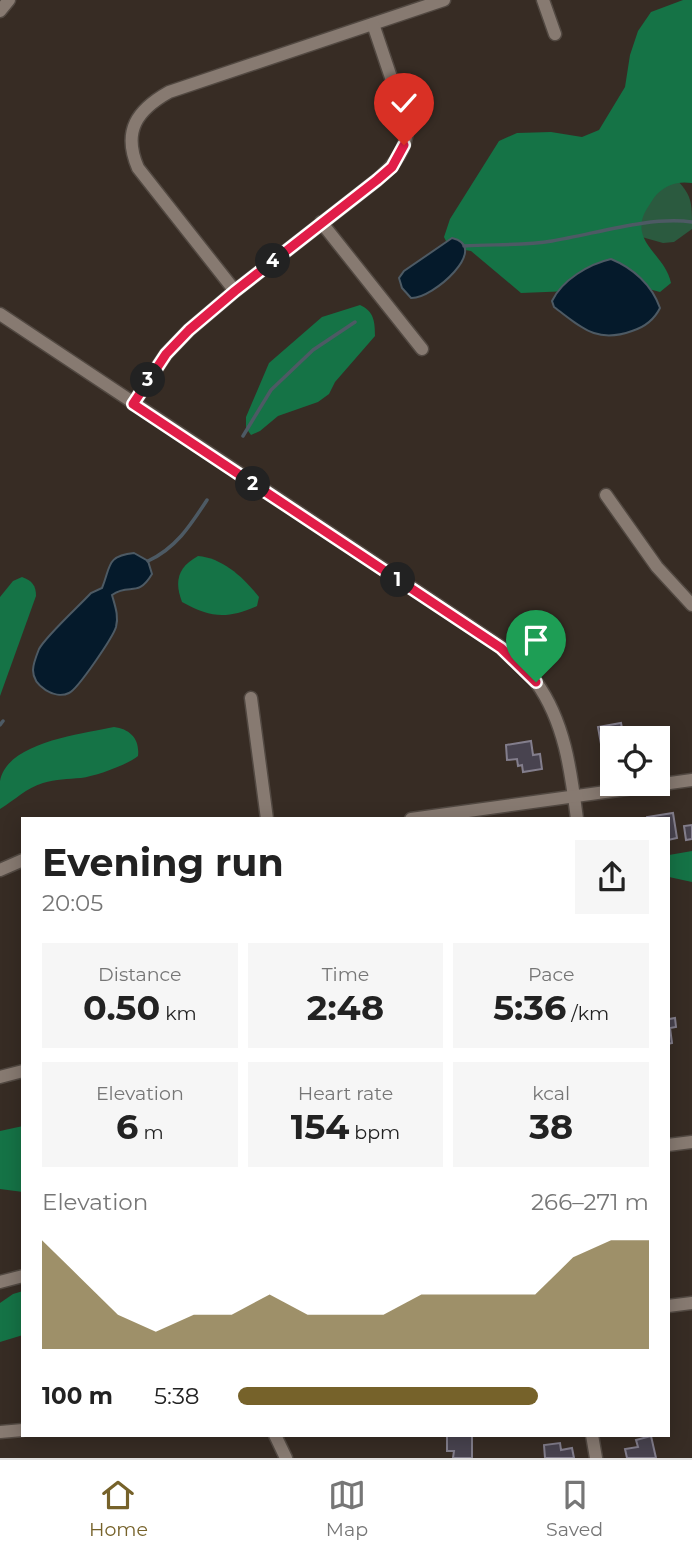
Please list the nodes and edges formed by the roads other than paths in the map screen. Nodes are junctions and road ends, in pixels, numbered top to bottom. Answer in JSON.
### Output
{"nodes":[{"id":1,"x":9,"y":0,"type":"edge"},
{"id":2,"x":444,"y":0,"type":"edge"},
{"id":3,"x":543,"y":0,"type":"edge"},
{"id":4,"x":0,"y":11,"type":"edge"},
{"id":5,"x":373,"y":24,"type":"junction"},
{"id":6,"x":555,"y":34,"type":"dead end"},
{"id":7,"x":321,"y":222,"type":"junction"},
{"id":8,"x":235,"y":291,"type":"junction"},
{"id":9,"x":0,"y":314,"type":"edge"},
{"id":10,"x":422,"y":349,"type":"dead end"},
{"id":11,"x":133,"y":404,"type":"junction"},
{"id":12,"x":607,"y":495,"type":"dead end"},
{"id":13,"x":692,"y":606,"type":"edge"},
{"id":14,"x":251,"y":698,"type":"dead end"},
{"id":15,"x":692,"y":780,"type":"edge"},
{"id":16,"x":574,"y":796,"type":"junction"},
{"id":17,"x":267,"y":817,"type":"edge"},
{"id":18,"x":425,"y":817,"type":"edge"},
{"id":19,"x":578,"y":817,"type":"edge"},
{"id":20,"x":21,"y":861,"type":"edge"},
{"id":21,"x":0,"y":870,"type":"edge"},
{"id":22,"x":21,"y":1072,"type":"edge"},
{"id":23,"x":0,"y":1077,"type":"edge"},
{"id":24,"x":692,"y":1142,"type":"edge"},
{"id":25,"x":670,"y":1145,"type":"edge"},
{"id":26,"x":21,"y":1277,"type":"edge"},
{"id":27,"x":0,"y":1282,"type":"edge"},
{"id":28,"x":692,"y":1303,"type":"edge"},
{"id":29,"x":670,"y":1306,"type":"edge"},
{"id":30,"x":21,"y":1430,"type":"edge"},
{"id":31,"x":0,"y":1432,"type":"edge"},
{"id":32,"x":276,"y":1437,"type":"edge"},
{"id":33,"x":592,"y":1437,"type":"edge"},
{"id":34,"x":286,"y":1458,"type":"edge"},
{"id":35,"x":596,"y":1458,"type":"edge"}],
"edges":[{"from":1,"to":4,"type":"street"},
{"from":2,"to":5,"type":"street"},
{"from":3,"to":6,"type":"street"},
{"from":5,"to":7,"type":"street"},
{"from":5,"to":8,"type":"street"},
{"from":7,"to":8,"type":"street"},
{"from":7,"to":10,"type":"street"},
{"from":8,"to":11,"type":"street"},
{"from":9,"to":11,"type":"street"},
{"from":11,"to":16,"type":"street"},
{"from":12,"to":13,"type":"street"},
{"from":14,"to":17,"type":"street"},
{"from":15,"to":16,"type":"street"},
{"from":16,"to":18,"type":"street"},
{"from":16,"to":19,"type":"street"},
{"from":20,"to":21,"type":"street"},
{"from":22,"to":23,"type":"street"},
{"from":24,"to":25,"type":"street"},
{"from":26,"to":27,"type":"street"},
{"from":28,"to":29,"type":"street"},
{"from":30,"to":31,"type":"street"},
{"from":32,"to":34,"type":"street"},
{"from":33,"to":35,"type":"street"}]}
